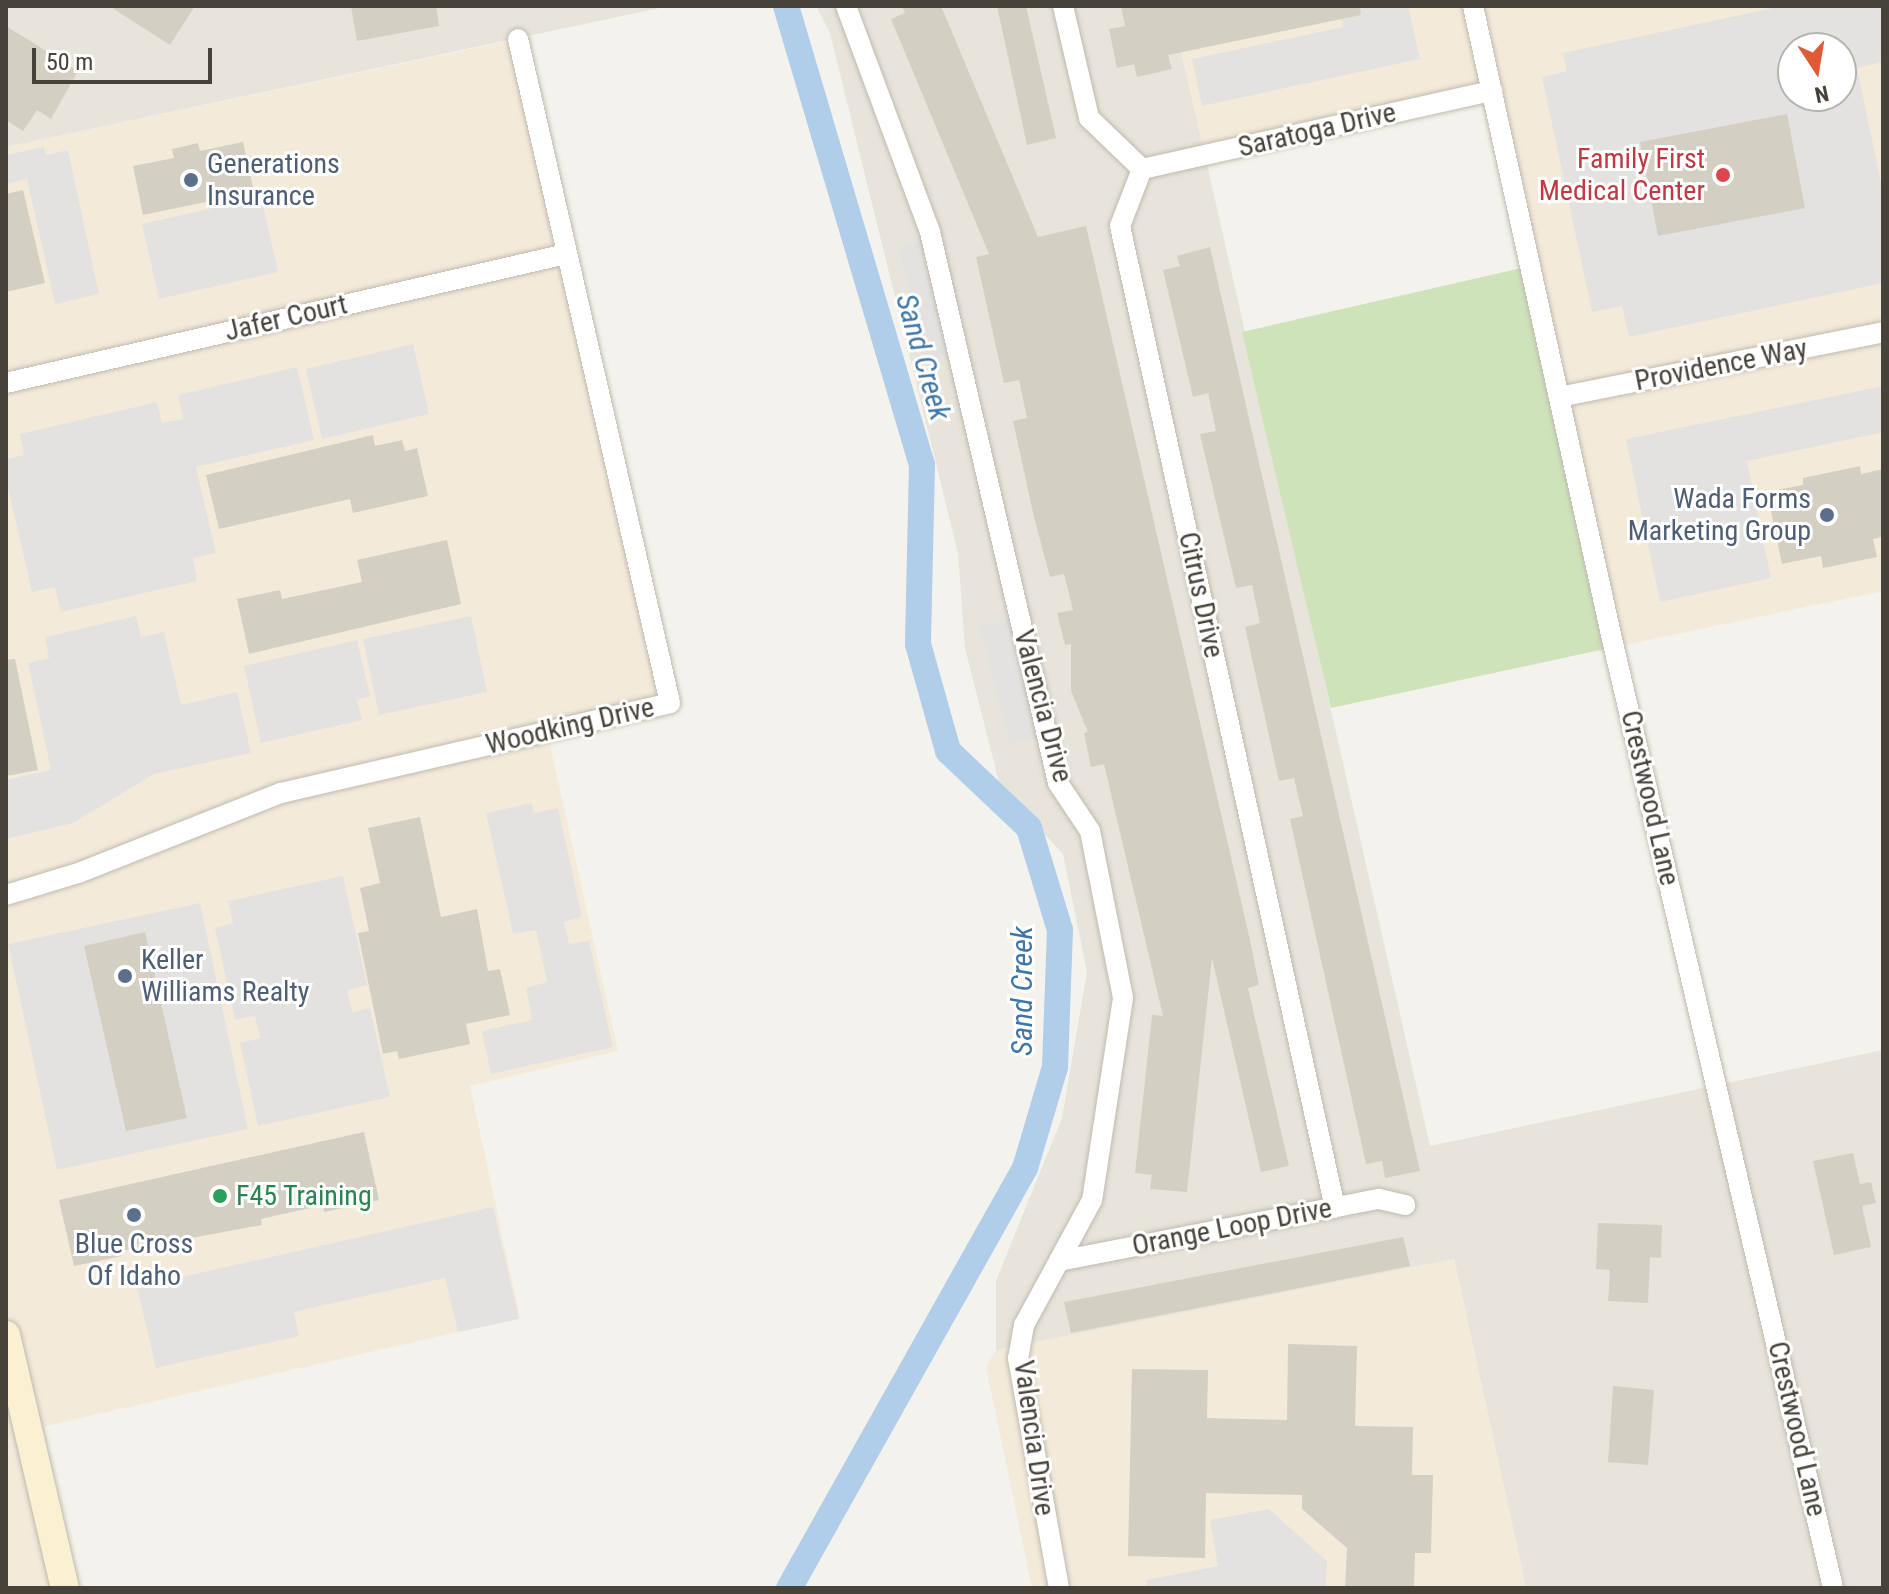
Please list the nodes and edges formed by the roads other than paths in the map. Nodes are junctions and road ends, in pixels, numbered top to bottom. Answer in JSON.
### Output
{"nodes":[{"id":1,"x":846,"y":6,"type":"edge"},
{"id":2,"x":1063,"y":6,"type":"edge"},
{"id":3,"x":1473,"y":6,"type":"edge"},
{"id":4,"x":518,"y":39,"type":"dead end"},
{"id":5,"x":1492,"y":91,"type":"junction"},
{"id":6,"x":1142,"y":169,"type":"junction"},
{"id":7,"x":566,"y":254,"type":"junction"},
{"id":8,"x":1883,"y":332,"type":"edge"},
{"id":9,"x":6,"y":383,"type":"edge"},
{"id":10,"x":1559,"y":397,"type":"junction"},
{"id":11,"x":6,"y":895,"type":"edge"},
{"id":12,"x":1405,"y":1205,"type":"dead end"},
{"id":13,"x":1335,"y":1208,"type":"junction"},
{"id":14,"x":1059,"y":1261,"type":"junction"},
{"id":15,"x":6,"y":1335,"type":"edge"},
{"id":16,"x":65,"y":1588,"type":"edge"},
{"id":17,"x":1059,"y":1588,"type":"edge"},
{"id":18,"x":1833,"y":1588,"type":"edge"}],
"edges":[{"from":1,"to":14,"type":"street","name":"Valencia Drive"},
{"from":2,"to":6,"type":"street"},
{"from":3,"to":5,"type":"street","name":"Crestwood Lane"},
{"from":4,"to":7,"type":"street","name":"Woodking Drive"},
{"from":5,"to":6,"type":"street","name":"Saratoga Drive"},
{"from":5,"to":10,"type":"street","name":"Crestwood Lane"},
{"from":6,"to":13,"type":"street","name":"Citrus Drive"},
{"from":7,"to":9,"type":"street","name":"Jafer Court"},
{"from":7,"to":11,"type":"street","name":"Woodking Drive"},
{"from":8,"to":10,"type":"street","name":"Providence Way"},
{"from":10,"to":18,"type":"street","name":"Crestwood Lane"},
{"from":12,"to":13,"type":"street","name":"Orange Loop Drive"},
{"from":13,"to":14,"type":"street","name":"Orange Loop Drive"},
{"from":14,"to":17,"type":"street","name":"Valencia Drive"},
{"from":15,"to":16,"type":"main road"}]}
